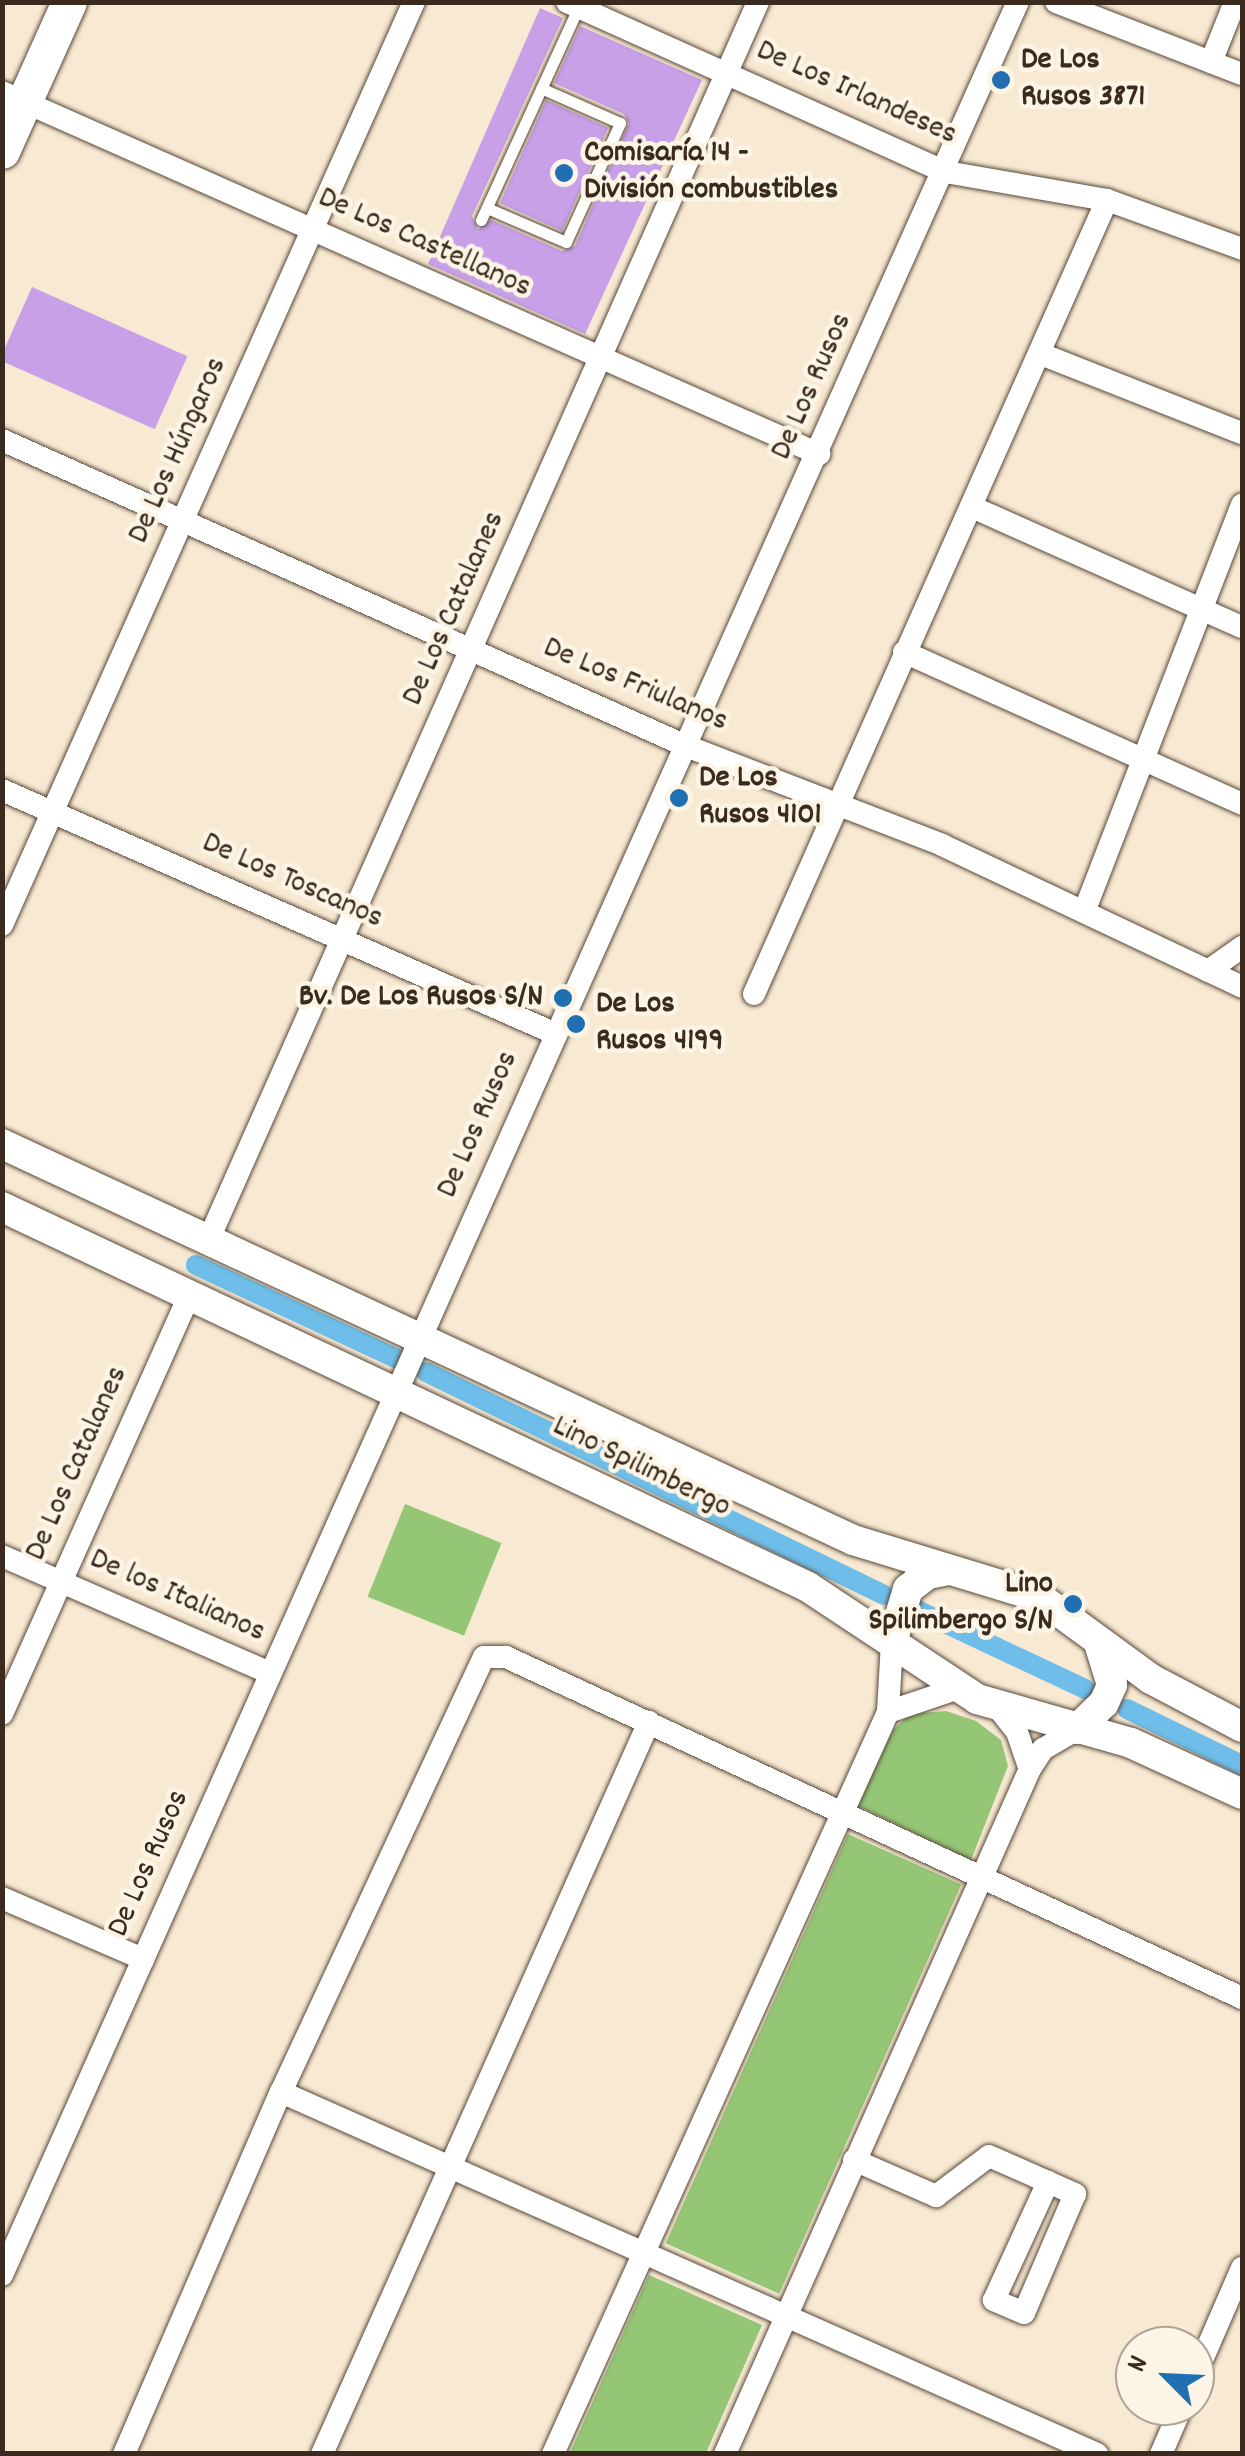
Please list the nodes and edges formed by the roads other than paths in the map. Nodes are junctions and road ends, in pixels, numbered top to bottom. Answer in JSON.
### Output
{"nodes":[{"id":1,"x":68,"y":2,"type":"edge"},
{"id":2,"x":414,"y":2,"type":"edge"},
{"id":3,"x":758,"y":2,"type":"edge"},
{"id":4,"x":1018,"y":2,"type":"edge"},
{"id":5,"x":1056,"y":2,"type":"edge"},
{"id":6,"x":1235,"y":2,"type":"edge"},
{"id":7,"x":572,"y":5,"type":"edge"},
{"id":8,"x":1212,"y":62,"type":"junction"},
{"id":9,"x":727,"y":73,"type":"junction"},
{"id":10,"x":1242,"y":74,"type":"edge"},
{"id":11,"x":541,"y":88,"type":"junction"},
{"id":12,"x":14,"y":97,"type":"edge"},
{"id":13,"x":2,"y":151,"type":"edge"},
{"id":14,"x":946,"y":172,"type":"junction"},
{"id":15,"x":1107,"y":200,"type":"junction"},
{"id":16,"x":313,"y":230,"type":"junction"},
{"id":17,"x":1242,"y":249,"type":"edge"},
{"id":18,"x":1041,"y":354,"type":"junction"},
{"id":19,"x":601,"y":360,"type":"junction"},
{"id":20,"x":1242,"y":434,"type":"edge"},
{"id":21,"x":2,"y":440,"type":"edge"},
{"id":22,"x":819,"y":454,"type":"junction"},
{"id":23,"x":1242,"y":505,"type":"edge"},
{"id":24,"x":972,"y":506,"type":"junction"},
{"id":25,"x":184,"y":520,"type":"junction"},
{"id":26,"x":1202,"y":609,"type":"junction"},
{"id":27,"x":1242,"y":627,"type":"edge"},
{"id":28,"x":473,"y":651,"type":"junction"},
{"id":29,"x":904,"y":652,"type":"junction"},
{"id":30,"x":686,"y":746,"type":"junction"},
{"id":31,"x":1142,"y":760,"type":"junction"},
{"id":32,"x":2,"y":790,"type":"edge"},
{"id":33,"x":834,"y":803,"type":"junction"},
{"id":34,"x":1242,"y":804,"type":"edge"},
{"id":35,"x":53,"y":813,"type":"junction"},
{"id":36,"x":1084,"y":912,"type":"junction"},
{"id":37,"x":2,"y":926,"type":"edge"},
{"id":38,"x":341,"y":940,"type":"junction"},
{"id":39,"x":1242,"y":947,"type":"edge"},
{"id":40,"x":1208,"y":971,"type":"junction"},
{"id":41,"x":1242,"y":987,"type":"edge"},
{"id":42,"x":754,"y":994,"type":"dead end"},
{"id":43,"x":556,"y":1034,"type":"junction"},
{"id":44,"x":2,"y":1144,"type":"edge"},
{"id":45,"x":2,"y":1206,"type":"edge"},
{"id":46,"x":208,"y":1241,"type":"junction"},
{"id":47,"x":189,"y":1295,"type":"junction"},
{"id":48,"x":418,"y":1340,"type":"junction"},
{"id":49,"x":402,"y":1392,"type":"junction"},
{"id":50,"x":2,"y":1556,"type":"edge"},
{"id":51,"x":952,"y":1570,"type":"junction"},
{"id":52,"x":61,"y":1582,"type":"junction"},
{"id":53,"x":1098,"y":1641,"type":"junction"},
{"id":54,"x":892,"y":1642,"type":"junction"},
{"id":55,"x":270,"y":1674,"type":"junction"},
{"id":56,"x":956,"y":1689,"type":"junction"},
{"id":57,"x":999,"y":1708,"type":"junction"},
{"id":58,"x":888,"y":1712,"type":"junction"},
{"id":59,"x":2,"y":1714,"type":"edge"},
{"id":60,"x":649,"y":1722,"type":"junction"},
{"id":61,"x":1242,"y":1727,"type":"edge"},
{"id":62,"x":1077,"y":1728,"type":"junction"},
{"id":63,"x":1030,"y":1768,"type":"junction"},
{"id":64,"x":1242,"y":1794,"type":"edge"},
{"id":65,"x":840,"y":1810,"type":"junction"},
{"id":66,"x":982,"y":1876,"type":"junction"},
{"id":67,"x":2,"y":1898,"type":"edge"},
{"id":68,"x":143,"y":1960,"type":"junction"},
{"id":69,"x":1242,"y":1998,"type":"edge"},
{"id":70,"x":281,"y":2092,"type":"junction"},
{"id":71,"x":854,"y":2160,"type":"junction"},
{"id":72,"x":449,"y":2169,"type":"junction"},
{"id":73,"x":1048,"y":2182,"type":"junction"},
{"id":74,"x":8,"y":2248,"type":"edge"},
{"id":75,"x":641,"y":2255,"type":"junction"},
{"id":76,"x":1242,"y":2268,"type":"edge"},
{"id":77,"x":2,"y":2274,"type":"edge"},
{"id":78,"x":784,"y":2314,"type":"junction"},
{"id":79,"x":1215,"y":2330,"type":"edge"},
{"id":80,"x":1173,"y":2426,"type":"edge"},
{"id":81,"x":124,"y":2454,"type":"edge"},
{"id":82,"x":322,"y":2454,"type":"edge"},
{"id":83,"x":553,"y":2454,"type":"edge"},
{"id":84,"x":726,"y":2454,"type":"edge"},
{"id":85,"x":1097,"y":2454,"type":"edge"},
{"id":86,"x":1161,"y":2454,"type":"edge"}],
"edges":[{"from":1,"to":12,"type":"main road"},
{"from":2,"to":16,"type":"street","name":"De Los Húngaros"},
{"from":3,"to":9,"type":"street","name":"De Los Catalanes"},
{"from":4,"to":14,"type":"street","name":"De Los Rusos"},
{"from":5,"to":8,"type":"street"},
{"from":6,"to":8,"type":"street"},
{"from":7,"to":9,"type":"street","name":"De Los Irlandeses"},
{"from":7,"to":11,"type":"lane"},
{"from":8,"to":10,"type":"street"},
{"from":9,"to":14,"type":"street","name":"De Los Irlandeses"},
{"from":9,"to":19,"type":"street","name":"De Los Catalanes"},
{"from":11,"to":11,"type":"lane"},
{"from":12,"to":13,"type":"main road"},
{"from":12,"to":16,"type":"street","name":"De Los Castellanos"},
{"from":14,"to":15,"type":"street","name":"De Los Irlandeses"},
{"from":14,"to":22,"type":"street","name":"De Los Rusos"},
{"from":15,"to":17,"type":"street","name":"De Los Irlandeses"},
{"from":15,"to":18,"type":"street"},
{"from":16,"to":19,"type":"street","name":"De Los Castellanos"},
{"from":16,"to":25,"type":"street","name":"De Los Húngaros"},
{"from":18,"to":20,"type":"street"},
{"from":18,"to":24,"type":"street"},
{"from":19,"to":22,"type":"street","name":"De Los Castellanos"},
{"from":19,"to":28,"type":"street","name":"De Los Catalanes"},
{"from":21,"to":25,"type":"street","name":"De Los Friulanos"},
{"from":22,"to":30,"type":"street","name":"De Los Rusos"},
{"from":23,"to":26,"type":"street"},
{"from":24,"to":26,"type":"street"},
{"from":24,"to":29,"type":"street"},
{"from":25,"to":28,"type":"street","name":"De Los Friulanos"},
{"from":25,"to":35,"type":"street","name":"De Los Húngaros"},
{"from":26,"to":27,"type":"street"},
{"from":26,"to":31,"type":"street"},
{"from":28,"to":30,"type":"street","name":"De Los Friulanos"},
{"from":28,"to":38,"type":"street","name":"De Los Catalanes"},
{"from":29,"to":31,"type":"street"},
{"from":29,"to":33,"type":"street"},
{"from":30,"to":33,"type":"street","name":"De Los Friulanos"},
{"from":30,"to":43,"type":"street","name":"De Los Rusos"},
{"from":31,"to":34,"type":"street"},
{"from":31,"to":36,"type":"street"},
{"from":32,"to":35,"type":"street","name":"De Los Toscanos"},
{"from":33,"to":36,"type":"street","name":"De Los Friulanos"},
{"from":33,"to":42,"type":"street"},
{"from":35,"to":37,"type":"street","name":"De Los Húngaros"},
{"from":35,"to":38,"type":"street","name":"De Los Toscanos"},
{"from":36,"to":40,"type":"street","name":"De Los Friulanos"},
{"from":38,"to":43,"type":"street","name":"De Los Toscanos"},
{"from":38,"to":46,"type":"street","name":"De Los Catalanes"},
{"from":39,"to":40,"type":"street"},
{"from":40,"to":41,"type":"street","name":"De Los Friulanos"},
{"from":43,"to":48,"type":"street","name":"De Los Rusos"},
{"from":44,"to":46,"type":"main road","name":"Lino Spilimbergo"},
{"from":45,"to":47,"type":"main road","name":"Lino Spilimbergo"},
{"from":46,"to":48,"type":"main road","name":"Lino Spilimbergo"},
{"from":47,"to":49,"type":"main road","name":"Lino Spilimbergo"},
{"from":47,"to":52,"type":"street","name":"De Los Catalanes"},
{"from":48,"to":49,"type":"street","name":"De Los Rusos"},
{"from":48,"to":51,"type":"main road","name":"Lino Spilimbergo"},
{"from":49,"to":54,"type":"main road","name":"Lino Spilimbergo"},
{"from":49,"to":55,"type":"street","name":"De Los Rusos"},
{"from":50,"to":52,"type":"street","name":"De los Italianos"},
{"from":51,"to":53,"type":"main road","name":"Lino Spilimbergo"},
{"from":51,"to":54,"type":"main road"},
{"from":52,"to":55,"type":"street","name":"De los Italianos"},
{"from":52,"to":59,"type":"street","name":"De Los Catalanes"},
{"from":53,"to":61,"type":"main road","name":"Lino Spilimbergo"},
{"from":53,"to":62,"type":"main road"},
{"from":54,"to":56,"type":"main road","name":"Lino Spilimbergo"},
{"from":54,"to":58,"type":"street"},
{"from":55,"to":68,"type":"street","name":"De Los Rusos"},
{"from":56,"to":57,"type":"main road","name":"Lino Spilimbergo"},
{"from":56,"to":58,"type":"street"},
{"from":57,"to":62,"type":"main road","name":"Lino Spilimbergo"},
{"from":57,"to":63,"type":"street"},
{"from":58,"to":65,"type":"street"},
{"from":60,"to":65,"type":"street"},
{"from":60,"to":70,"type":"street"},
{"from":60,"to":72,"type":"street"},
{"from":62,"to":63,"type":"street"},
{"from":62,"to":64,"type":"main road","name":"Lino Spilimbergo"},
{"from":63,"to":66,"type":"street"},
{"from":65,"to":66,"type":"street"},
{"from":65,"to":75,"type":"street"},
{"from":66,"to":69,"type":"street"},
{"from":66,"to":71,"type":"street"},
{"from":67,"to":68,"type":"street"},
{"from":68,"to":74,"type":"street","name":"De Los Rusos"},
{"from":70,"to":72,"type":"street"},
{"from":70,"to":81,"type":"street"},
{"from":71,"to":73,"type":"street"},
{"from":71,"to":78,"type":"street"},
{"from":72,"to":75,"type":"street"},
{"from":72,"to":82,"type":"street"},
{"from":73,"to":73,"type":"street"},
{"from":74,"to":77,"type":"street","name":"De Los Rusos"},
{"from":75,"to":78,"type":"street"},
{"from":75,"to":83,"type":"street"},
{"from":76,"to":79,"type":"street"},
{"from":78,"to":84,"type":"street"},
{"from":78,"to":85,"type":"street"},
{"from":80,"to":86,"type":"street"}]}
